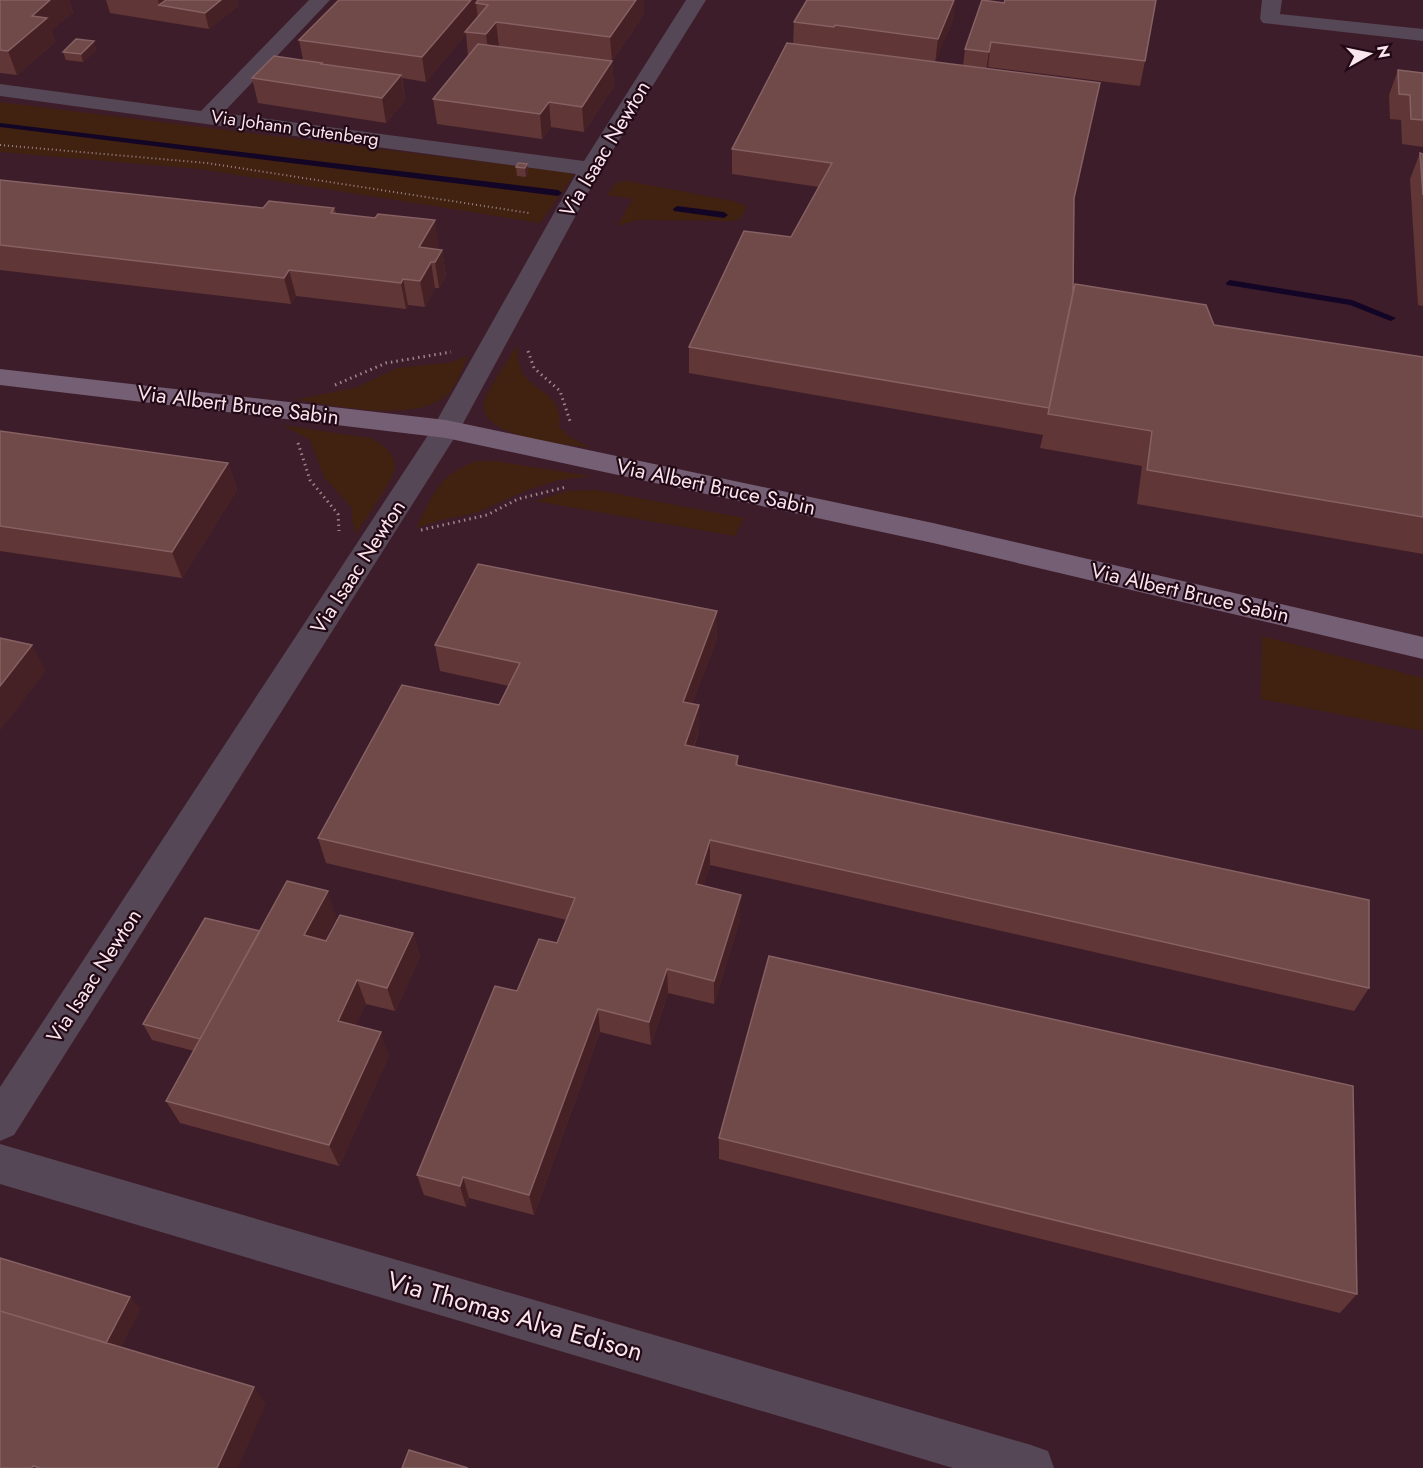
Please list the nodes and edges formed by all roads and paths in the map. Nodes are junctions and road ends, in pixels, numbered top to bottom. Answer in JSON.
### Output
{"nodes":[{"id":1,"x":320,"y":0,"type":"edge"},
{"id":2,"x":696,"y":0,"type":"edge"},
{"id":3,"x":1272,"y":0,"type":"edge"},
{"id":4,"x":1423,"y":35,"type":"edge"},
{"id":5,"x":0,"y":90,"type":"edge"},
{"id":6,"x":208,"y":116,"type":"junction"},
{"id":7,"x":0,"y":145,"type":"edge"},
{"id":8,"x":590,"y":169,"type":"junction"},
{"id":9,"x":539,"y":214,"type":"dead end"},
{"id":10,"x":528,"y":347,"type":"dead end"},
{"id":11,"x":460,"y":349,"type":"dead end"},
{"id":12,"x":0,"y":377,"type":"edge"},
{"id":13,"x":335,"y":385,"type":"dead end"},
{"id":14,"x":446,"y":429,"type":"junction"},
{"id":15,"x":577,"y":430,"type":"dead end"},
{"id":16,"x":297,"y":440,"type":"dead end"},
{"id":17,"x":574,"y":486,"type":"dead end"},
{"id":18,"x":418,"y":531,"type":"dead end"},
{"id":19,"x":337,"y":540,"type":"dead end"},
{"id":20,"x":1423,"y":648,"type":"edge"},
{"id":21,"x":0,"y":1122,"type":"edge"},
{"id":22,"x":0,"y":1164,"type":"edge"},
{"id":23,"x":1030,"y":1468,"type":"edge"}],
"edges":[{"from":1,"to":6,"type":"street"},
{"from":2,"to":8,"type":"street","name":"Via Isaac Newton"},
{"from":3,"to":4,"type":"street"},
{"from":5,"to":6,"type":"street","name":"Via Johann Gutenberg"},
{"from":6,"to":8,"type":"street","name":"Via Johann Gutenberg"},
{"from":7,"to":9,"type":"path"},
{"from":8,"to":14,"type":"street","name":"Via Isaac Newton"},
{"from":10,"to":15,"type":"path"},
{"from":11,"to":13,"type":"path"},
{"from":12,"to":14,"type":"street","name":"Via Albert Bruce Sabin"},
{"from":14,"to":20,"type":"street","name":"Via Albert Bruce Sabin"},
{"from":14,"to":21,"type":"street","name":"Via Isaac Newton"},
{"from":16,"to":19,"type":"path"},
{"from":17,"to":18,"type":"path"},
{"from":22,"to":23,"type":"street","name":"Via Thomas Alva Edison"}]}
